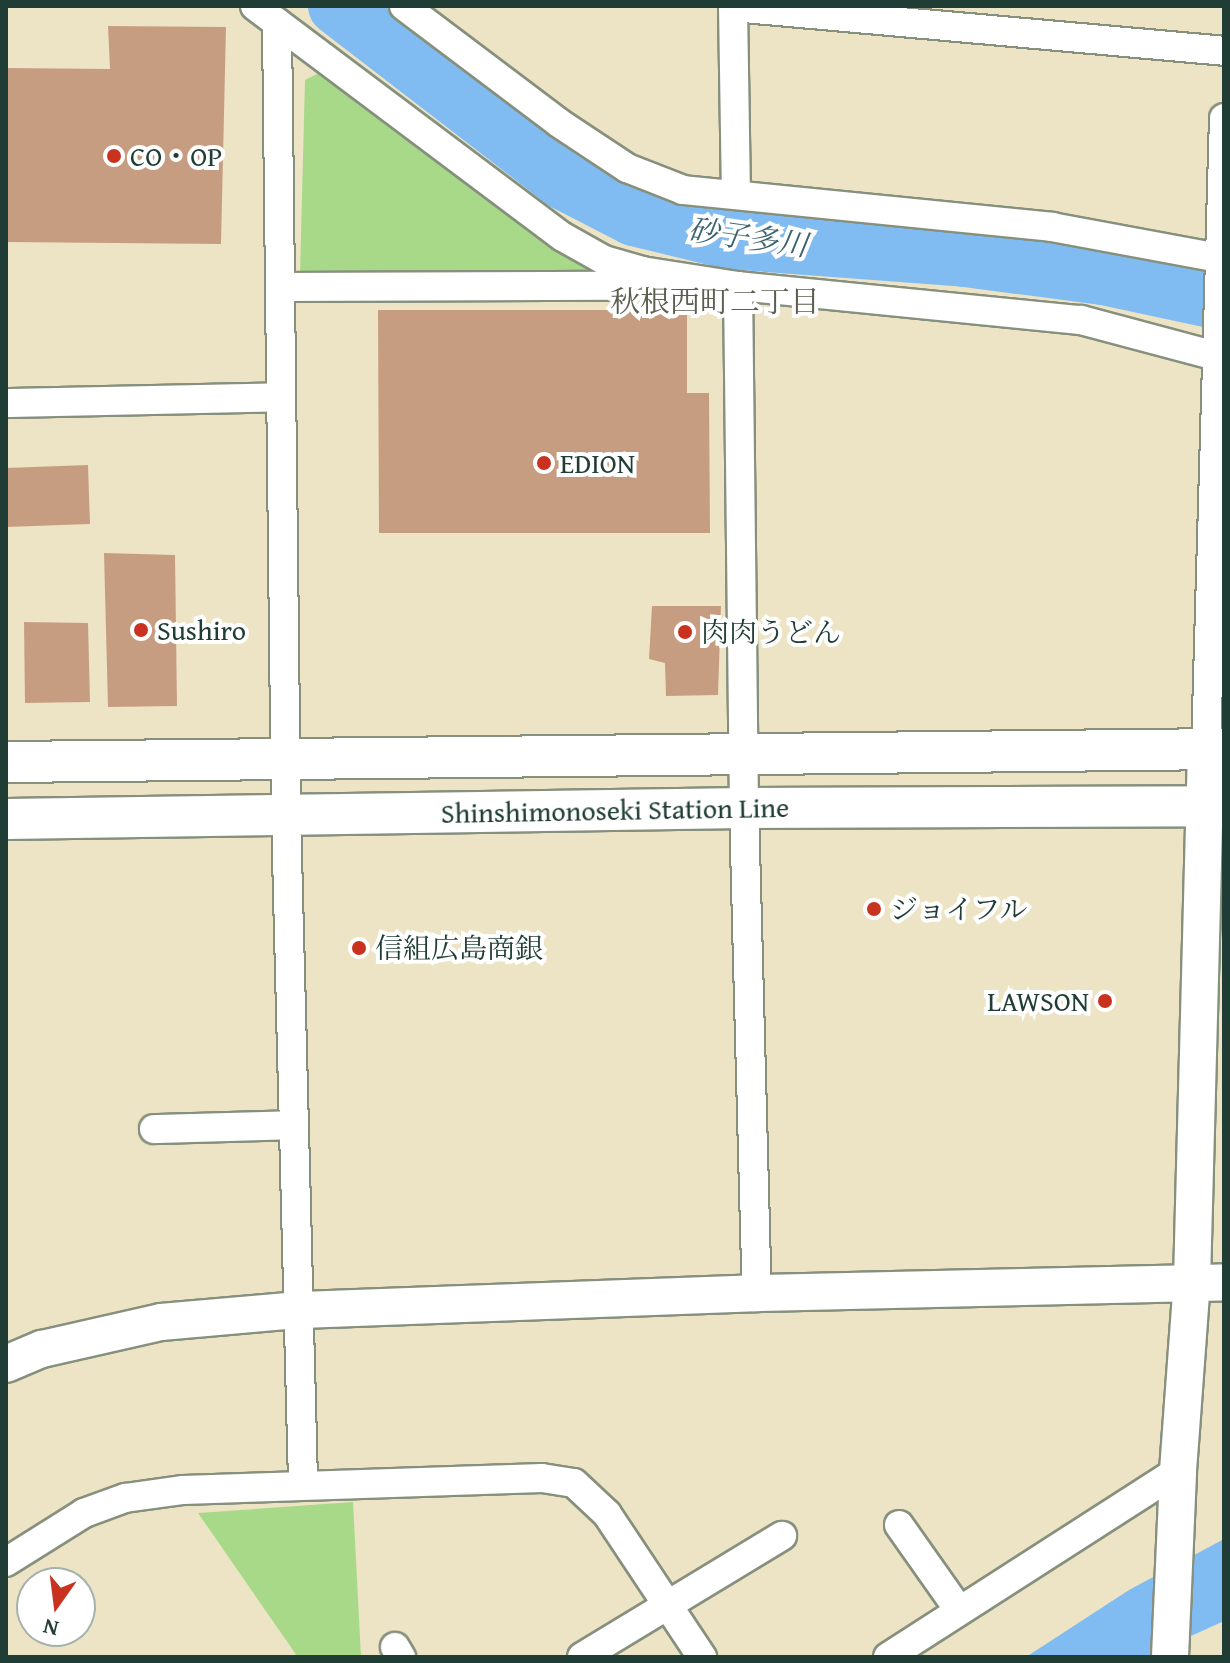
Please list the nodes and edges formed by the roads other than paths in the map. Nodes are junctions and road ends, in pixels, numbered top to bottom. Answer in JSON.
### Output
{"nodes":[{"id":1,"x":255,"y":6,"type":"edge"},
{"id":2,"x":404,"y":6,"type":"edge"},
{"id":3,"x":733,"y":6,"type":"edge"},
{"id":4,"x":277,"y":23,"type":"junction"},
{"id":5,"x":1224,"y":51,"type":"edge"},
{"id":6,"x":1224,"y":118,"type":"edge"},
{"id":7,"x":736,"y":195,"type":"junction"},
{"id":8,"x":1220,"y":262,"type":"edge"},
{"id":9,"x":642,"y":271,"type":"junction"},
{"id":10,"x":738,"y":286,"type":"junction"},
{"id":11,"x":280,"y":287,"type":"junction"},
{"id":12,"x":1218,"y":352,"type":"edge"},
{"id":13,"x":281,"y":397,"type":"junction"},
{"id":14,"x":6,"y":403,"type":"edge"},
{"id":15,"x":1215,"y":750,"type":"edge"},
{"id":16,"x":745,"y":754,"type":"junction"},
{"id":17,"x":286,"y":759,"type":"junction"},
{"id":18,"x":6,"y":762,"type":"edge"},
{"id":19,"x":1215,"y":806,"type":"edge"},
{"id":20,"x":744,"y":808,"type":"junction"},
{"id":21,"x":286,"y":815,"type":"junction"},
{"id":22,"x":6,"y":819,"type":"edge"},
{"id":23,"x":294,"y":1125,"type":"junction"},
{"id":24,"x":154,"y":1129,"type":"dead end"},
{"id":25,"x":1208,"y":1281,"type":"edge"},
{"id":26,"x":757,"y":1293,"type":"junction"},
{"id":27,"x":299,"y":1310,"type":"junction"},
{"id":28,"x":6,"y":1364,"type":"edge"},
{"id":29,"x":1178,"y":1471,"type":"junction"},
{"id":30,"x":303,"y":1484,"type":"junction"},
{"id":31,"x":899,"y":1525,"type":"dead end"},
{"id":32,"x":782,"y":1536,"type":"dead end"},
{"id":33,"x":6,"y":1562,"type":"edge"},
{"id":34,"x":666,"y":1603,"type":"junction"},
{"id":35,"x":959,"y":1610,"type":"junction"},
{"id":36,"x":582,"y":1657,"type":"edge"},
{"id":37,"x":702,"y":1657,"type":"edge"},
{"id":38,"x":888,"y":1657,"type":"edge"},
{"id":39,"x":1170,"y":1657,"type":"edge"}],
"edges":[{"from":1,"to":4,"type":"street"},
{"from":2,"to":7,"type":"street"},
{"from":3,"to":5,"type":"street"},
{"from":3,"to":7,"type":"street"},
{"from":4,"to":9,"type":"street"},
{"from":4,"to":11,"type":"street"},
{"from":6,"to":8,"type":"street"},
{"from":7,"to":8,"type":"street"},
{"from":8,"to":12,"type":"street"},
{"from":9,"to":10,"type":"street"},
{"from":9,"to":11,"type":"street"},
{"from":10,"to":12,"type":"street"},
{"from":10,"to":16,"type":"street"},
{"from":11,"to":13,"type":"street"},
{"from":12,"to":15,"type":"street"},
{"from":13,"to":14,"type":"street"},
{"from":13,"to":17,"type":"street"},
{"from":15,"to":16,"type":"main road","name":"Shinshimonoseki Station Line"},
{"from":15,"to":19,"type":"street"},
{"from":16,"to":17,"type":"main road","name":"Shinshimonoseki Station Line"},
{"from":16,"to":20,"type":"street"},
{"from":17,"to":18,"type":"main road","name":"Shinshimonoseki Station Line"},
{"from":17,"to":21,"type":"street"},
{"from":19,"to":20,"type":"main road","name":"Shinshimonoseki Station Line"},
{"from":19,"to":25,"type":"street"},
{"from":20,"to":21,"type":"main road","name":"Shinshimonoseki Station Line"},
{"from":20,"to":26,"type":"street"},
{"from":21,"to":22,"type":"main road","name":"Shinshimonoseki Station Line"},
{"from":21,"to":23,"type":"street"},
{"from":23,"to":24,"type":"street"},
{"from":23,"to":27,"type":"street"},
{"from":25,"to":26,"type":"street"},
{"from":25,"to":29,"type":"street"},
{"from":26,"to":27,"type":"street"},
{"from":27,"to":28,"type":"street"},
{"from":27,"to":30,"type":"street"},
{"from":29,"to":35,"type":"street"},
{"from":29,"to":39,"type":"street"},
{"from":30,"to":33,"type":"street"},
{"from":30,"to":34,"type":"street"},
{"from":31,"to":35,"type":"street"},
{"from":32,"to":34,"type":"street"},
{"from":34,"to":36,"type":"street"},
{"from":34,"to":37,"type":"street"},
{"from":35,"to":38,"type":"street"}]}
